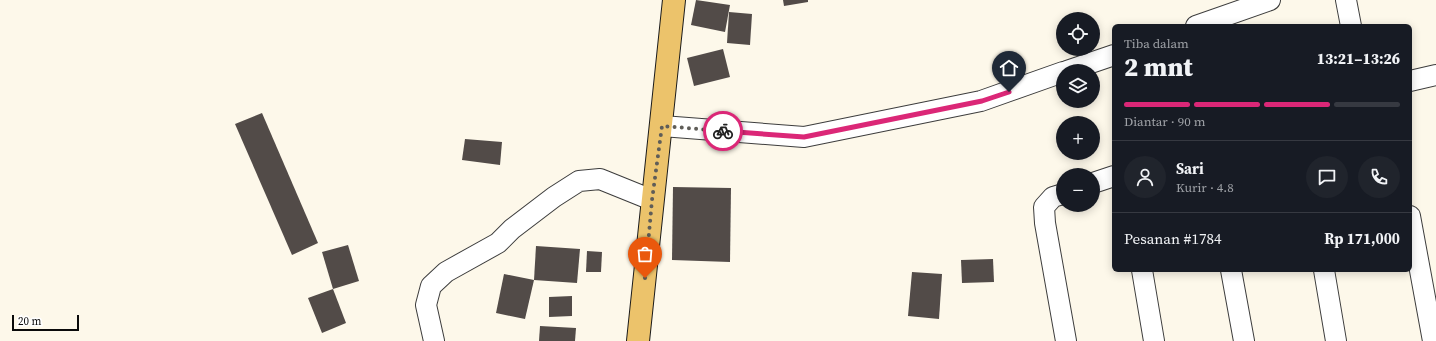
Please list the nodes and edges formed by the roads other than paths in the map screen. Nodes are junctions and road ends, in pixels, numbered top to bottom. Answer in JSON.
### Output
{"nodes":[{"id":1,"x":674,"y":0,"type":"edge"},
{"id":2,"x":1270,"y":0,"type":"edge"},
{"id":3,"x":1346,"y":0,"type":"edge"},
{"id":4,"x":1202,"y":24,"type":"edge"},
{"id":5,"x":1351,"y":24,"type":"edge"},
{"id":6,"x":1112,"y":56,"type":"edge"},
{"id":7,"x":1088,"y":64,"type":"edge"},
{"id":8,"x":1056,"y":75,"type":"edge"},
{"id":9,"x":1436,"y":75,"type":"edge"},
{"id":10,"x":1412,"y":81,"type":"edge"},
{"id":11,"x":662,"y":126,"type":"junction"},
{"id":12,"x":1112,"y":177,"type":"edge"},
{"id":13,"x":1100,"y":181,"type":"edge"},
{"id":14,"x":1056,"y":196,"type":"edge"},
{"id":15,"x":652,"y":200,"type":"junction"},
{"id":16,"x":1412,"y":227,"type":"edge"},
{"id":17,"x":1142,"y":272,"type":"edge"},
{"id":18,"x":1231,"y":272,"type":"edge"},
{"id":19,"x":1324,"y":272,"type":"edge"},
{"id":20,"x":434,"y":341,"type":"edge"},
{"id":21,"x":638,"y":341,"type":"edge"},
{"id":22,"x":1066,"y":341,"type":"edge"},
{"id":23,"x":1154,"y":341,"type":"edge"},
{"id":24,"x":1244,"y":341,"type":"edge"},
{"id":25,"x":1336,"y":341,"type":"edge"},
{"id":26,"x":1433,"y":341,"type":"edge"}],
"edges":[{"from":1,"to":11,"type":"main road"},
{"from":2,"to":4,"type":"street"},
{"from":3,"to":5,"type":"street"},
{"from":6,"to":7,"type":"street"},
{"from":8,"to":11,"type":"street"},
{"from":9,"to":10,"type":"street"},
{"from":11,"to":15,"type":"main road"},
{"from":12,"to":13,"type":"street"},
{"from":14,"to":22,"type":"street"},
{"from":15,"to":20,"type":"street"},
{"from":15,"to":21,"type":"main road"},
{"from":16,"to":26,"type":"street"},
{"from":17,"to":23,"type":"street"},
{"from":18,"to":24,"type":"street"},
{"from":19,"to":25,"type":"street"}]}
